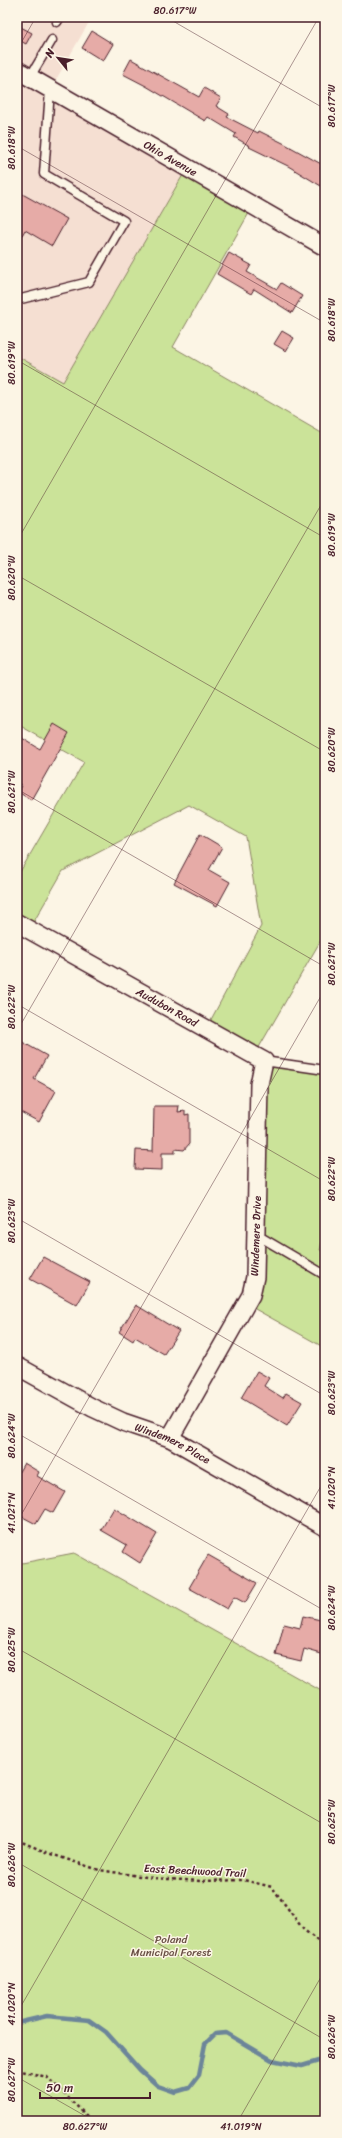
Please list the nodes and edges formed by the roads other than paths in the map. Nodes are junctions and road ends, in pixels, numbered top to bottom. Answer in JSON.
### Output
{"nodes":[{"id":1,"x":52,"y":40,"type":"dead end"},
{"id":2,"x":24,"y":74,"type":"edge"},
{"id":3,"x":50,"y":90,"type":"junction"},
{"id":4,"x":325,"y":247,"type":"edge"},
{"id":5,"x":17,"y":300,"type":"edge"},
{"id":6,"x":17,"y":923,"type":"edge"},
{"id":7,"x":264,"y":1061,"type":"junction"},
{"id":8,"x":325,"y":1070,"type":"edge"},
{"id":9,"x":257,"y":1235,"type":"junction"},
{"id":10,"x":325,"y":1275,"type":"edge"},
{"id":11,"x":17,"y":1366,"type":"edge"},
{"id":12,"x":170,"y":1438,"type":"junction"},
{"id":13,"x":325,"y":1527,"type":"edge"}],
"edges":[{"from":1,"to":2,"type":"lane"},
{"from":2,"to":3,"type":"street","name":"Ohio Avenue"},
{"from":3,"to":4,"type":"street","name":"Ohio Avenue"},
{"from":3,"to":5,"type":"lane"},
{"from":6,"to":7,"type":"street","name":"Audubon Road"},
{"from":7,"to":8,"type":"lane","name":"Audubon Road"},
{"from":7,"to":9,"type":"street","name":"Windemere Drive"},
{"from":9,"to":10,"type":"lane"},
{"from":9,"to":12,"type":"street","name":"Windemere Drive"},
{"from":11,"to":12,"type":"street","name":"Windemere Place"},
{"from":12,"to":13,"type":"street","name":"Windemere Place"}]}
